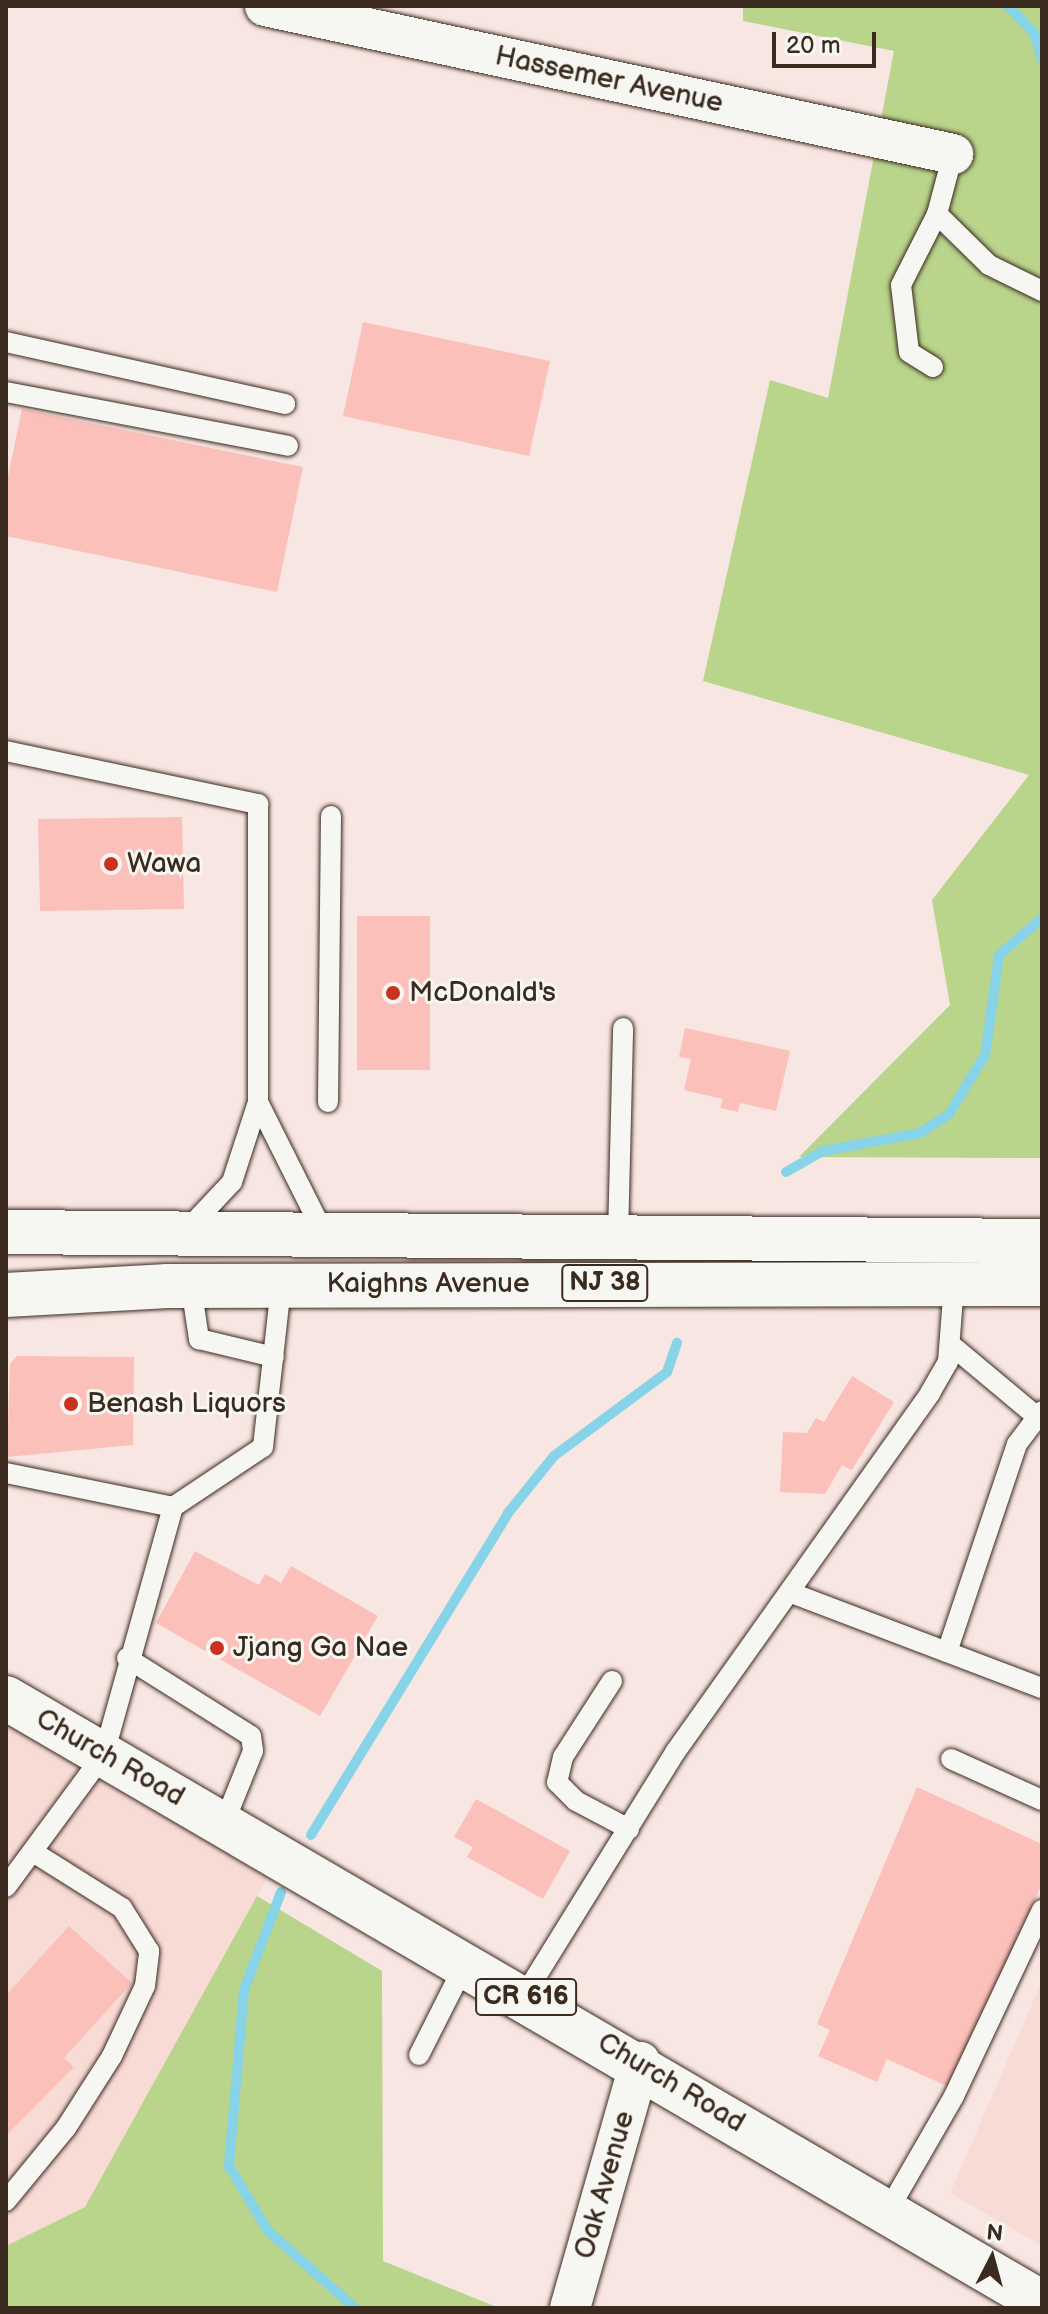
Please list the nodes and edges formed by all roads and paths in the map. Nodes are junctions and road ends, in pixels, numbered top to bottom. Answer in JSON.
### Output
{"nodes":[{"id":1,"x":265,"y":6,"type":"edge"},
{"id":2,"x":953,"y":154,"type":"joint"},
{"id":3,"x":937,"y":214,"type":"junction"},
{"id":4,"x":1042,"y":291,"type":"edge"},
{"id":5,"x":6,"y":342,"type":"edge"},
{"id":6,"x":933,"y":367,"type":"dead end"},
{"id":7,"x":6,"y":392,"type":"edge"},
{"id":8,"x":285,"y":404,"type":"dead end"},
{"id":9,"x":288,"y":446,"type":"dead end"},
{"id":10,"x":6,"y":751,"type":"edge"},
{"id":11,"x":331,"y":816,"type":"dead end"},
{"id":12,"x":623,"y":1028,"type":"dead end"},
{"id":13,"x":258,"y":1102,"type":"junction"},
{"id":14,"x":328,"y":1102,"type":"dead end"},
{"id":15,"x":6,"y":1232,"type":"edge"},
{"id":16,"x":185,"y":1233,"type":"junction"},
{"id":17,"x":325,"y":1236,"type":"junction"},
{"id":18,"x":618,"y":1238,"type":"junction"},
{"id":19,"x":1042,"y":1241,"type":"edge"},
{"id":20,"x":954,"y":1284,"type":"junction"},
{"id":21,"x":1042,"y":1284,"type":"edge"},
{"id":22,"x":191,"y":1286,"type":"junction"},
{"id":23,"x":281,"y":1286,"type":"junction"},
{"id":24,"x":6,"y":1295,"type":"edge"},
{"id":25,"x":950,"y":1344,"type":"junction"},
{"id":26,"x":274,"y":1357,"type":"junction"},
{"id":27,"x":1039,"y":1413,"type":"edge"},
{"id":28,"x":6,"y":1473,"type":"edge"},
{"id":29,"x":173,"y":1507,"type":"junction"},
{"id":30,"x":794,"y":1594,"type":"junction"},
{"id":31,"x":947,"y":1652,"type":"junction"},
{"id":32,"x":127,"y":1658,"type":"junction"},
{"id":33,"x":612,"y":1681,"type":"dead end"},
{"id":34,"x":1042,"y":1688,"type":"edge"},
{"id":35,"x":6,"y":1698,"type":"edge"},
{"id":36,"x":104,"y":1754,"type":"junction"},
{"id":37,"x":951,"y":1759,"type":"dead end"},
{"id":38,"x":1042,"y":1800,"type":"edge"},
{"id":39,"x":224,"y":1823,"type":"junction"},
{"id":40,"x":629,"y":1829,"type":"junction"},
{"id":41,"x":33,"y":1852,"type":"junction"},
{"id":42,"x":6,"y":1887,"type":"edge"},
{"id":43,"x":1042,"y":1910,"type":"edge"},
{"id":44,"x":466,"y":1962,"type":"junction"},
{"id":45,"x":524,"y":1996,"type":"junction"},
{"id":46,"x":419,"y":2055,"type":"dead end"},
{"id":47,"x":640,"y":2062,"type":"junction"},
{"id":48,"x":6,"y":2201,"type":"edge"},
{"id":49,"x":886,"y":2214,"type":"junction"},
{"id":50,"x":1039,"y":2304,"type":"edge"},
{"id":51,"x":570,"y":2308,"type":"edge"}],
"edges":[{"from":1,"to":2,"type":"street","name":"Hassemer Avenue"},
{"from":2,"to":3,"type":"lane"},
{"from":3,"to":4,"type":"lane"},
{"from":3,"to":6,"type":"lane"},
{"from":5,"to":8,"type":"lane"},
{"from":7,"to":9,"type":"lane"},
{"from":10,"to":13,"type":"lane"},
{"from":11,"to":14,"type":"lane"},
{"from":12,"to":18,"type":"lane"},
{"from":13,"to":16,"type":"lane"},
{"from":13,"to":17,"type":"lane"},
{"from":15,"to":16,"type":"main road","name":"Kaighns Avenue","number":"NJ 38"},
{"from":16,"to":17,"type":"main road","name":"Kaighns Avenue","number":"NJ 38"},
{"from":17,"to":18,"type":"main road","name":"Kaighns Avenue","number":"NJ 38"},
{"from":18,"to":19,"type":"main road","name":"Kaighns Avenue","number":"NJ 38"},
{"from":20,"to":21,"type":"main road","name":"Kaighns Avenue","number":"NJ 38"},
{"from":20,"to":23,"type":"main road","name":"Kaighns Avenue","number":"NJ 38"},
{"from":20,"to":25,"type":"lane"},
{"from":22,"to":23,"type":"main road","name":"Kaighns Avenue","number":"NJ 38"},
{"from":22,"to":24,"type":"main road","name":"Kaighns Avenue","number":"NJ 38"},
{"from":22,"to":26,"type":"lane"},
{"from":23,"to":26,"type":"lane"},
{"from":25,"to":27,"type":"lane"},
{"from":25,"to":30,"type":"lane"},
{"from":26,"to":29,"type":"lane"},
{"from":27,"to":31,"type":"lane"},
{"from":28,"to":29,"type":"lane"},
{"from":29,"to":32,"type":"lane"},
{"from":30,"to":31,"type":"lane"},
{"from":30,"to":40,"type":"lane"},
{"from":31,"to":34,"type":"lane"},
{"from":32,"to":36,"type":"lane"},
{"from":32,"to":39,"type":"lane"},
{"from":33,"to":40,"type":"lane"},
{"from":35,"to":36,"type":"main road","name":"Church Road","number":"CR 616"},
{"from":36,"to":39,"type":"main road","name":"Church Road","number":"CR 616"},
{"from":36,"to":41,"type":"lane"},
{"from":37,"to":38,"type":"lane"},
{"from":39,"to":44,"type":"main road","name":"Church Road","number":"CR 616"},
{"from":40,"to":45,"type":"lane"},
{"from":41,"to":42,"type":"lane"},
{"from":41,"to":48,"type":"lane"},
{"from":43,"to":49,"type":"lane"},
{"from":44,"to":45,"type":"main road","name":"Church Road","number":"CR 616"},
{"from":44,"to":46,"type":"lane"},
{"from":45,"to":47,"type":"main road","name":"Church Road","number":"CR 616"},
{"from":47,"to":49,"type":"main road","name":"Church Road","number":"CR 616"},
{"from":47,"to":51,"type":"street","name":"Oak Avenue"},
{"from":49,"to":50,"type":"main road","name":"Church Road","number":"CR 616"}]}
